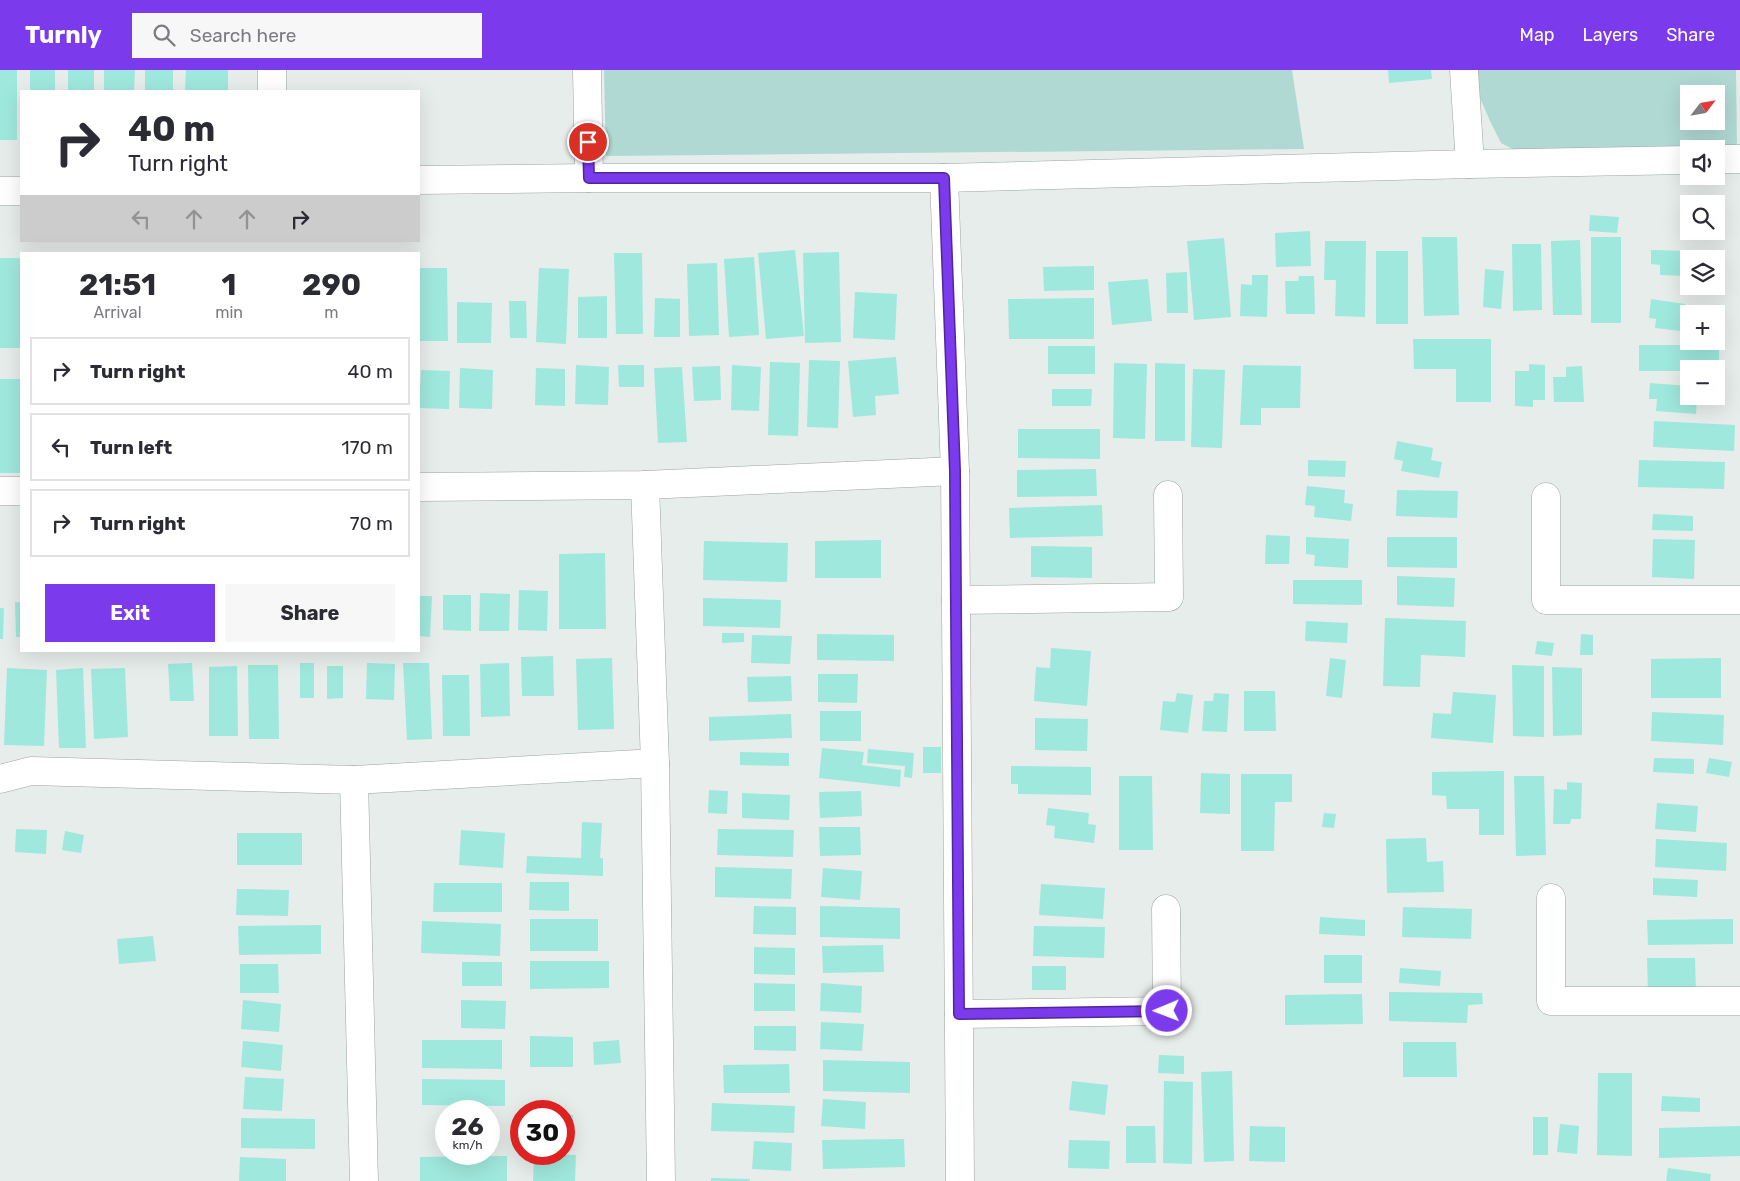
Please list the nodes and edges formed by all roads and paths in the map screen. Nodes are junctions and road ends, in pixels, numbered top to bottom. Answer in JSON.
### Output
{"nodes":[{"id":1,"x":272,"y":70,"type":"edge"},
{"id":2,"x":587,"y":70,"type":"edge"},
{"id":3,"x":1464,"y":70,"type":"edge"},
{"id":4,"x":272,"y":90,"type":"edge"},
{"id":5,"x":1725,"y":159,"type":"edge"},
{"id":6,"x":1740,"y":159,"type":"edge"},
{"id":7,"x":1680,"y":160,"type":"edge"},
{"id":8,"x":1470,"y":164,"type":"junction"},
{"id":9,"x":589,"y":178,"type":"junction"},
{"id":10,"x":944,"y":178,"type":"junction"},
{"id":11,"x":420,"y":180,"type":"edge"},
{"id":12,"x":0,"y":191,"type":"edge"},
{"id":13,"x":20,"y":191,"type":"edge"},
{"id":14,"x":955,"y":471,"type":"junction"},
{"id":15,"x":645,"y":485,"type":"junction"},
{"id":16,"x":420,"y":488,"type":"edge"},
{"id":17,"x":0,"y":491,"type":"edge"},
{"id":18,"x":20,"y":491,"type":"edge"},
{"id":19,"x":1168,"y":495,"type":"dead end"},
{"id":20,"x":1546,"y":498,"type":"dead end"},
{"id":21,"x":956,"y":600,"type":"junction"},
{"id":22,"x":1740,"y":600,"type":"edge"},
{"id":23,"x":655,"y":763,"type":"junction"},
{"id":24,"x":0,"y":778,"type":"edge"},
{"id":25,"x":354,"y":780,"type":"junction"},
{"id":26,"x":1551,"y":898,"type":"dead end"},
{"id":27,"x":1166,"y":909,"type":"dead end"},
{"id":28,"x":1740,"y":1001,"type":"edge"},
{"id":29,"x":959,"y":1014,"type":"junction"},
{"id":30,"x":364,"y":1181,"type":"edge"},
{"id":31,"x":661,"y":1181,"type":"edge"},
{"id":32,"x":960,"y":1181,"type":"edge"}],
"edges":[{"from":1,"to":4,"type":"street"},
{"from":2,"to":9,"type":"street"},
{"from":3,"to":8,"type":"street"},
{"from":5,"to":6,"type":"street"},
{"from":7,"to":8,"type":"street"},
{"from":8,"to":10,"type":"street"},
{"from":9,"to":10,"type":"street"},
{"from":9,"to":11,"type":"street"},
{"from":10,"to":14,"type":"street"},
{"from":12,"to":13,"type":"street"},
{"from":14,"to":15,"type":"street"},
{"from":14,"to":21,"type":"street"},
{"from":15,"to":16,"type":"street"},
{"from":15,"to":23,"type":"street"},
{"from":17,"to":18,"type":"street"},
{"from":19,"to":21,"type":"street"},
{"from":20,"to":22,"type":"street"},
{"from":21,"to":29,"type":"street"},
{"from":23,"to":25,"type":"street"},
{"from":23,"to":31,"type":"street"},
{"from":24,"to":25,"type":"street"},
{"from":25,"to":30,"type":"street"},
{"from":26,"to":28,"type":"street"},
{"from":27,"to":29,"type":"street"},
{"from":29,"to":32,"type":"street"}]}
